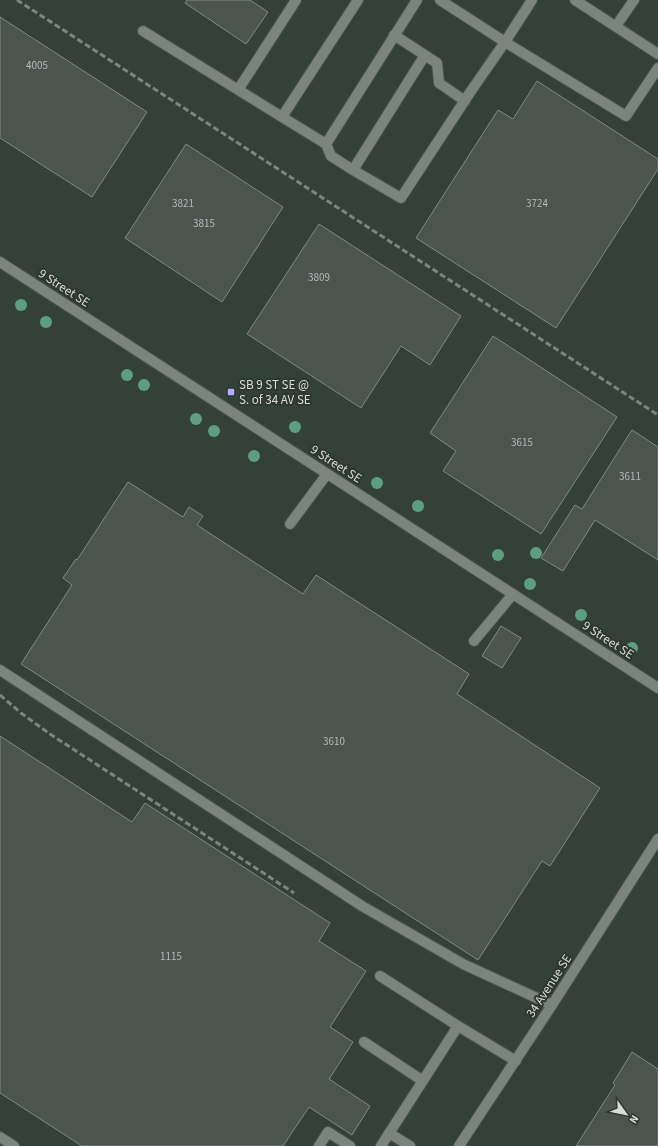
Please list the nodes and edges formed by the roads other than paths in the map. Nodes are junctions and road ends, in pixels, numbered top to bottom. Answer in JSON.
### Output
{"nodes":[{"id":1,"x":296,"y":0,"type":"edge"},
{"id":2,"x":358,"y":0,"type":"edge"},
{"id":3,"x":417,"y":0,"type":"edge"},
{"id":4,"x":440,"y":0,"type":"edge"},
{"id":5,"x":532,"y":0,"type":"edge"},
{"id":6,"x":575,"y":0,"type":"edge"},
{"id":7,"x":634,"y":0,"type":"edge"},
{"id":8,"x":616,"y":26,"type":"junction"},
{"id":9,"x":143,"y":31,"type":"dead end"},
{"id":10,"x":394,"y":35,"type":"junction"},
{"id":11,"x":505,"y":42,"type":"junction"},
{"id":12,"x":658,"y":54,"type":"edge"},
{"id":13,"x":425,"y":55,"type":"junction"},
{"id":14,"x":658,"y":68,"type":"edge"},
{"id":15,"x":238,"y":90,"type":"junction"},
{"id":16,"x":465,"y":101,"type":"junction"},
{"id":17,"x":282,"y":117,"type":"junction"},
{"id":18,"x":326,"y":144,"type":"junction"},
{"id":19,"x":353,"y":170,"type":"junction"},
{"id":20,"x":0,"y":262,"type":"edge"},
{"id":21,"x":327,"y":474,"type":"junction"},
{"id":22,"x":290,"y":524,"type":"dead end"},
{"id":23,"x":513,"y":594,"type":"junction"},
{"id":24,"x":474,"y":641,"type":"dead end"},
{"id":25,"x":0,"y":670,"type":"edge"},
{"id":26,"x":658,"y":688,"type":"edge"},
{"id":27,"x":658,"y":839,"type":"edge"},
{"id":28,"x":380,"y":976,"type":"dead end"},
{"id":29,"x":552,"y":1005,"type":"junction"},
{"id":30,"x":458,"y":1026,"type":"junction"},
{"id":31,"x":364,"y":1042,"type":"dead end"},
{"id":32,"x":516,"y":1061,"type":"junction"},
{"id":33,"x":423,"y":1081,"type":"junction"},
{"id":34,"x":389,"y":1133,"type":"junction"},
{"id":35,"x":0,"y":1137,"type":"edge"},
{"id":36,"x":14,"y":1146,"type":"edge"},
{"id":37,"x":320,"y":1146,"type":"edge"},
{"id":38,"x":350,"y":1146,"type":"edge"},
{"id":39,"x":381,"y":1146,"type":"edge"},
{"id":40,"x":410,"y":1146,"type":"edge"},
{"id":41,"x":460,"y":1146,"type":"edge"}],
"edges":[{"from":1,"to":15,"type":"street"},
{"from":2,"to":17,"type":"street"},
{"from":3,"to":10,"type":"street"},
{"from":4,"to":11,"type":"street"},
{"from":5,"to":11,"type":"street"},
{"from":6,"to":8,"type":"street"},
{"from":7,"to":8,"type":"street"},
{"from":8,"to":12,"type":"street"},
{"from":9,"to":15,"type":"street"},
{"from":10,"to":13,"type":"street"},
{"from":10,"to":18,"type":"street"},
{"from":11,"to":14,"type":"street"},
{"from":11,"to":16,"type":"street"},
{"from":13,"to":16,"type":"street"},
{"from":13,"to":19,"type":"street"},
{"from":15,"to":17,"type":"street"},
{"from":16,"to":19,"type":"street"},
{"from":17,"to":18,"type":"street"},
{"from":18,"to":19,"type":"street"},
{"from":20,"to":21,"type":"street","name":"9 Street SE"},
{"from":21,"to":22,"type":"street"},
{"from":21,"to":23,"type":"street","name":"9 Street SE"},
{"from":23,"to":24,"type":"street"},
{"from":23,"to":26,"type":"street","name":"9 Street SE"},
{"from":25,"to":29,"type":"street"},
{"from":27,"to":29,"type":"street","name":"34 Avenue SE"},
{"from":28,"to":30,"type":"street"},
{"from":29,"to":32,"type":"street","name":"34 Avenue SE"},
{"from":30,"to":32,"type":"street"},
{"from":30,"to":33,"type":"street"},
{"from":31,"to":33,"type":"street"},
{"from":32,"to":41,"type":"street","name":"34 Avenue SE"},
{"from":33,"to":34,"type":"street"},
{"from":34,"to":39,"type":"street"},
{"from":34,"to":40,"type":"street"},
{"from":35,"to":36,"type":"street"},
{"from":37,"to":38,"type":"street"}]}
